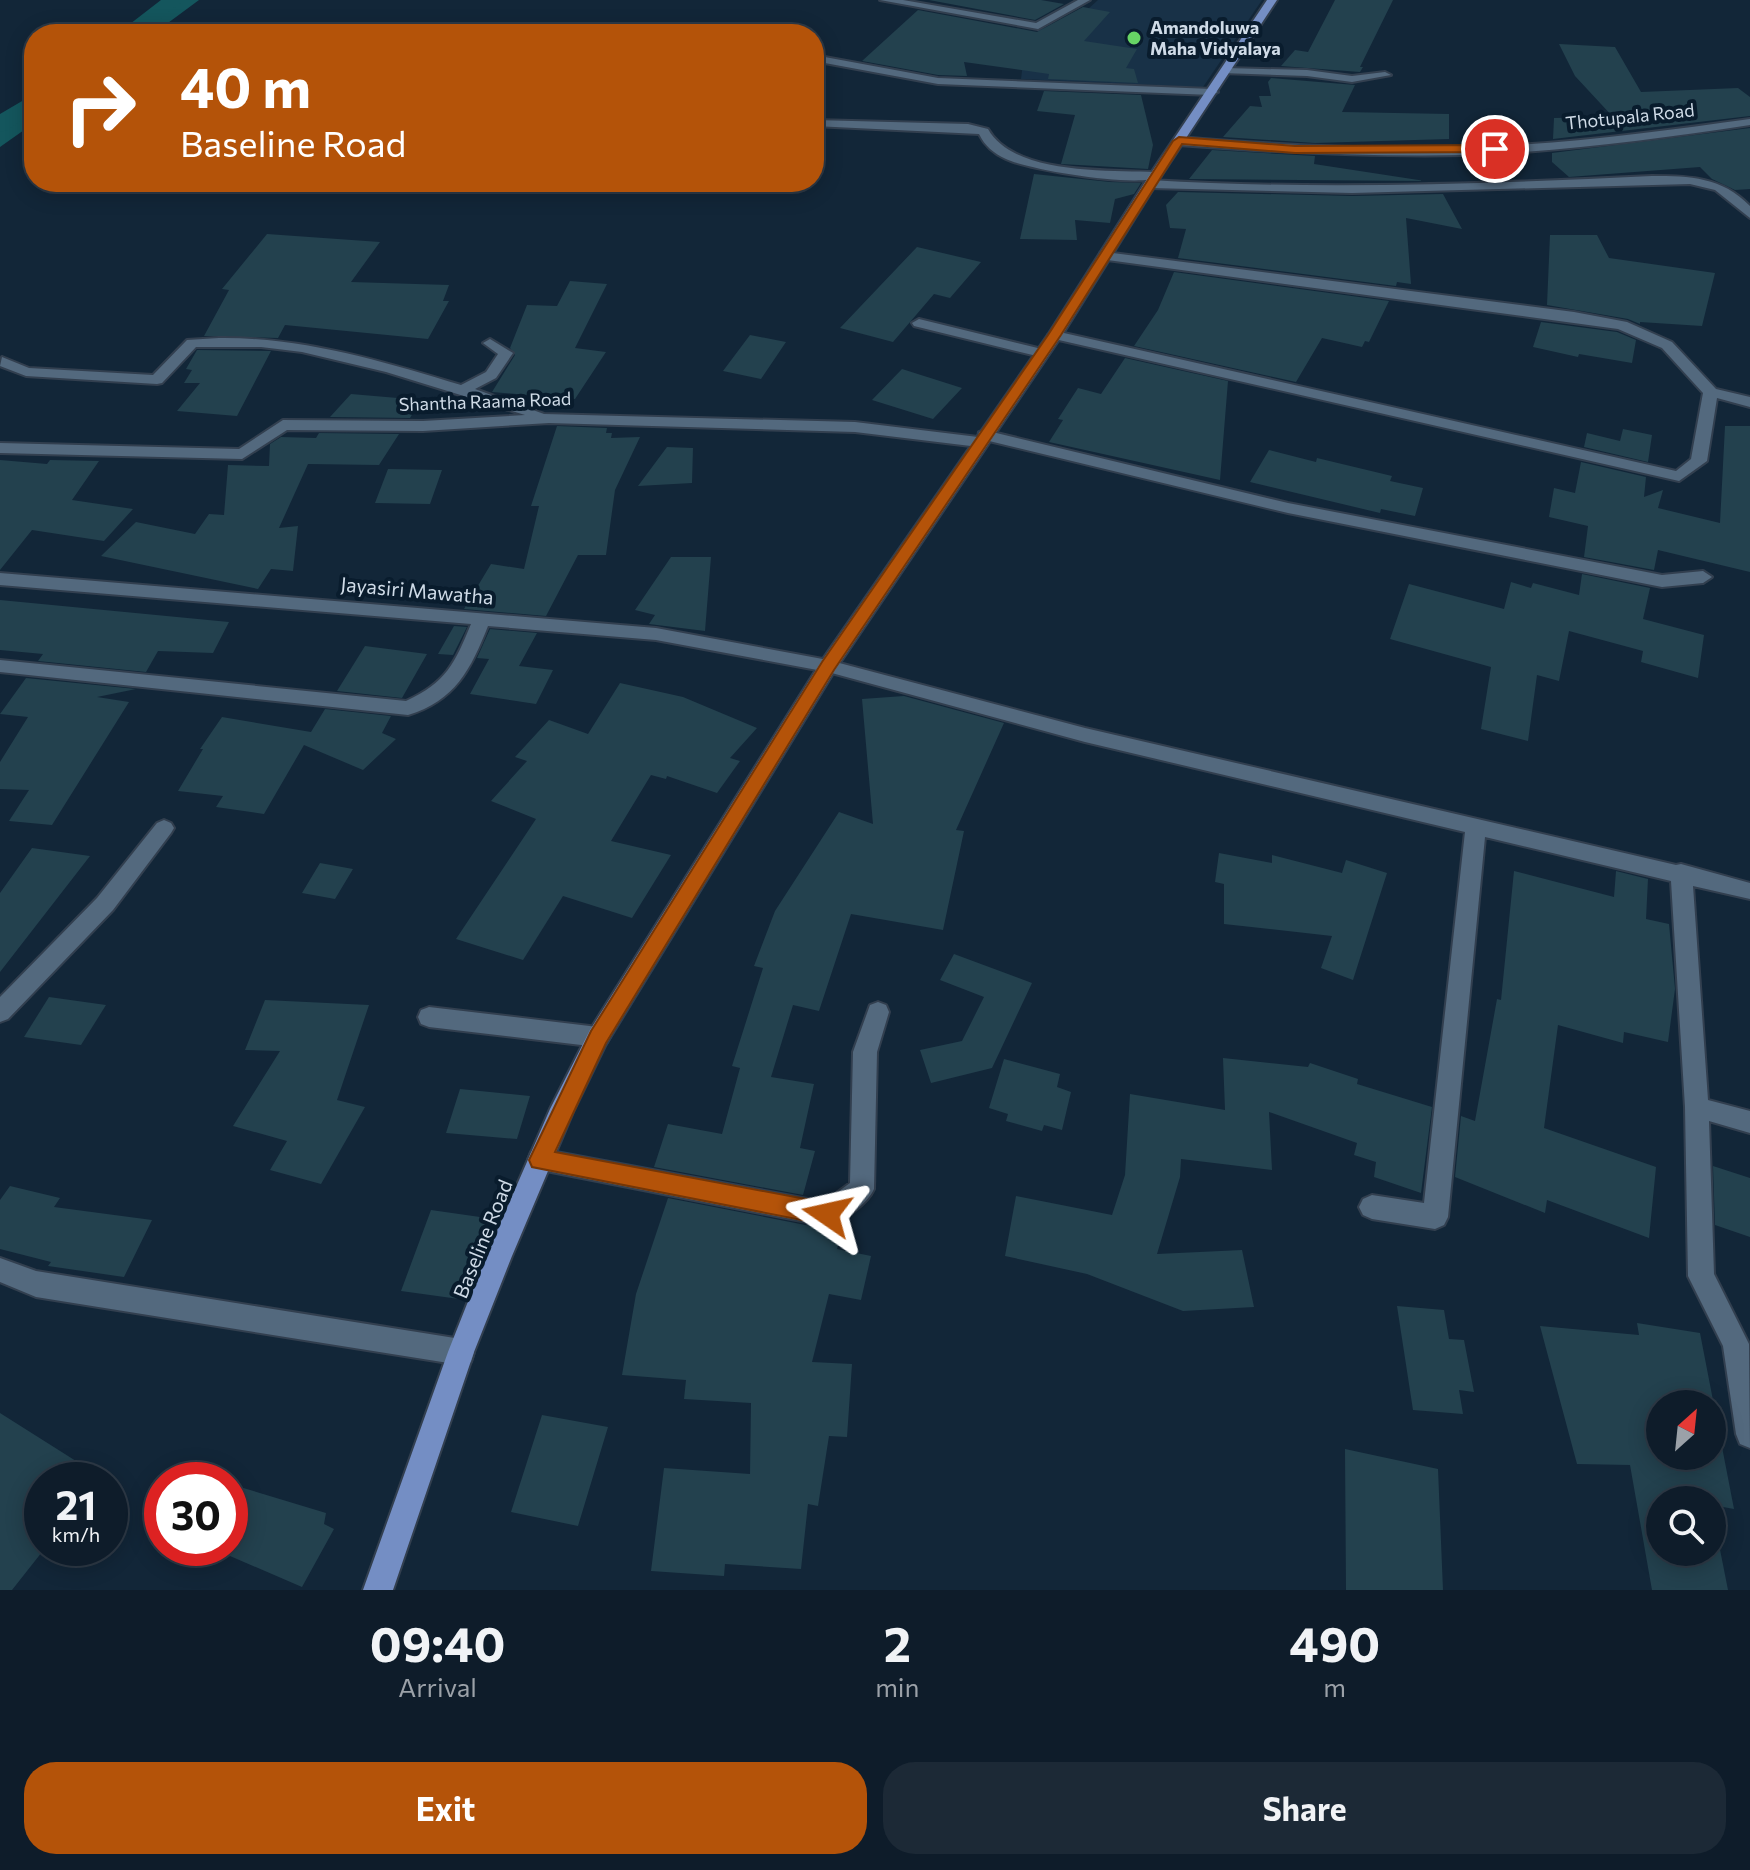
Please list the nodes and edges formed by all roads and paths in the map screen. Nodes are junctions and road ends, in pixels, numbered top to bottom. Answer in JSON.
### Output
{"nodes":[{"id":1,"x":885,"y":0,"type":"edge"},
{"id":2,"x":1085,"y":0,"type":"edge"},
{"id":3,"x":1272,"y":0,"type":"edge"},
{"id":4,"x":824,"y":60,"type":"edge"},
{"id":5,"x":1226,"y":71,"type":"junction"},
{"id":6,"x":1385,"y":75,"type":"dead end"},
{"id":7,"x":1212,"y":92,"type":"junction"},
{"id":8,"x":1750,"y":122,"type":"edge"},
{"id":9,"x":824,"y":123,"type":"edge"},
{"id":10,"x":1179,"y":141,"type":"junction"},
{"id":11,"x":1152,"y":180,"type":"junction"},
{"id":12,"x":1750,"y":214,"type":"edge"},
{"id":13,"x":1105,"y":256,"type":"junction"},
{"id":14,"x":919,"y":323,"type":"dead end"},
{"id":15,"x":1055,"y":335,"type":"junction"},
{"id":16,"x":490,"y":343,"type":"dead end"},
{"id":17,"x":1041,"y":353,"type":"junction"},
{"id":18,"x":2,"y":361,"type":"edge"},
{"id":19,"x":463,"y":390,"type":"junction"},
{"id":20,"x":1711,"y":392,"type":"junction"},
{"id":21,"x":1750,"y":402,"type":"edge"},
{"id":22,"x":549,"y":418,"type":"junction"},
{"id":23,"x":982,"y":438,"type":"junction"},
{"id":24,"x":0,"y":448,"type":"edge"},
{"id":25,"x":1703,"y":577,"type":"dead end"},
{"id":26,"x":0,"y":579,"type":"edge"},
{"id":27,"x":482,"y":619,"type":"junction"},
{"id":28,"x":0,"y":666,"type":"edge"},
{"id":29,"x":828,"y":666,"type":"junction"},
{"id":30,"x":1476,"y":826,"type":"junction"},
{"id":31,"x":164,"y":828,"type":"dead end"},
{"id":32,"x":1681,"y":872,"type":"junction"},
{"id":33,"x":1750,"y":891,"type":"edge"},
{"id":34,"x":0,"y":1012,"type":"edge"},
{"id":35,"x":878,"y":1012,"type":"dead end"},
{"id":36,"x":429,"y":1017,"type":"dead end"},
{"id":37,"x":598,"y":1037,"type":"junction"},
{"id":38,"x":1697,"y":1107,"type":"junction"},
{"id":39,"x":1750,"y":1122,"type":"edge"},
{"id":40,"x":540,"y":1160,"type":"junction"},
{"id":41,"x":1372,"y":1207,"type":"dead end"},
{"id":42,"x":0,"y":1270,"type":"edge"},
{"id":43,"x":461,"y":1352,"type":"junction"},
{"id":44,"x":1750,"y":1434,"type":"edge"},
{"id":45,"x":378,"y":1590,"type":"edge"}],
"edges":[{"from":1,"to":2,"type":"street"},
{"from":3,"to":5,"type":"main road","name":"Baseline Road"},
{"from":4,"to":7,"type":"street"},
{"from":5,"to":6,"type":"street"},
{"from":5,"to":7,"type":"main road","name":"Baseline Road"},
{"from":7,"to":10,"type":"main road","name":"Baseline Road"},
{"from":8,"to":10,"type":"street","name":"Thotupala Road"},
{"from":9,"to":11,"type":"street"},
{"from":10,"to":11,"type":"main road","name":"Baseline Road"},
{"from":11,"to":12,"type":"street"},
{"from":11,"to":13,"type":"main road","name":"Baseline Road"},
{"from":13,"to":15,"type":"main road","name":"Baseline Road"},
{"from":13,"to":20,"type":"street"},
{"from":14,"to":17,"type":"street"},
{"from":15,"to":17,"type":"main road","name":"Baseline Road"},
{"from":15,"to":20,"type":"street"},
{"from":16,"to":19,"type":"street"},
{"from":17,"to":23,"type":"main road","name":"Baseline Road"},
{"from":18,"to":19,"type":"street"},
{"from":19,"to":22,"type":"street"},
{"from":20,"to":21,"type":"street"},
{"from":22,"to":23,"type":"street","name":"Shantha Raama Road"},
{"from":22,"to":24,"type":"street","name":"Shantha Raama Road"},
{"from":23,"to":25,"type":"street","name":"Shantha Raama Road"},
{"from":23,"to":29,"type":"main road","name":"Baseline Road"},
{"from":26,"to":27,"type":"street","name":"Jayasiri Mawatha"},
{"from":27,"to":28,"type":"street"},
{"from":27,"to":29,"type":"street","name":"Jayasiri Mawatha"},
{"from":29,"to":30,"type":"street","name":"Jayasiri Mawatha"},
{"from":29,"to":37,"type":"main road","name":"Baseline Road"},
{"from":30,"to":32,"type":"street","name":"Jayasiri Mawatha"},
{"from":30,"to":41,"type":"street"},
{"from":31,"to":34,"type":"street"},
{"from":32,"to":33,"type":"street","name":"Jayasiri Mawatha"},
{"from":32,"to":38,"type":"street"},
{"from":35,"to":40,"type":"street"},
{"from":36,"to":37,"type":"street"},
{"from":37,"to":40,"type":"main road","name":"Baseline Road"},
{"from":38,"to":39,"type":"street"},
{"from":38,"to":44,"type":"street"},
{"from":40,"to":43,"type":"main road","name":"Baseline Road"},
{"from":42,"to":43,"type":"street"},
{"from":43,"to":45,"type":"main road","name":"Baseline Road"}]}
